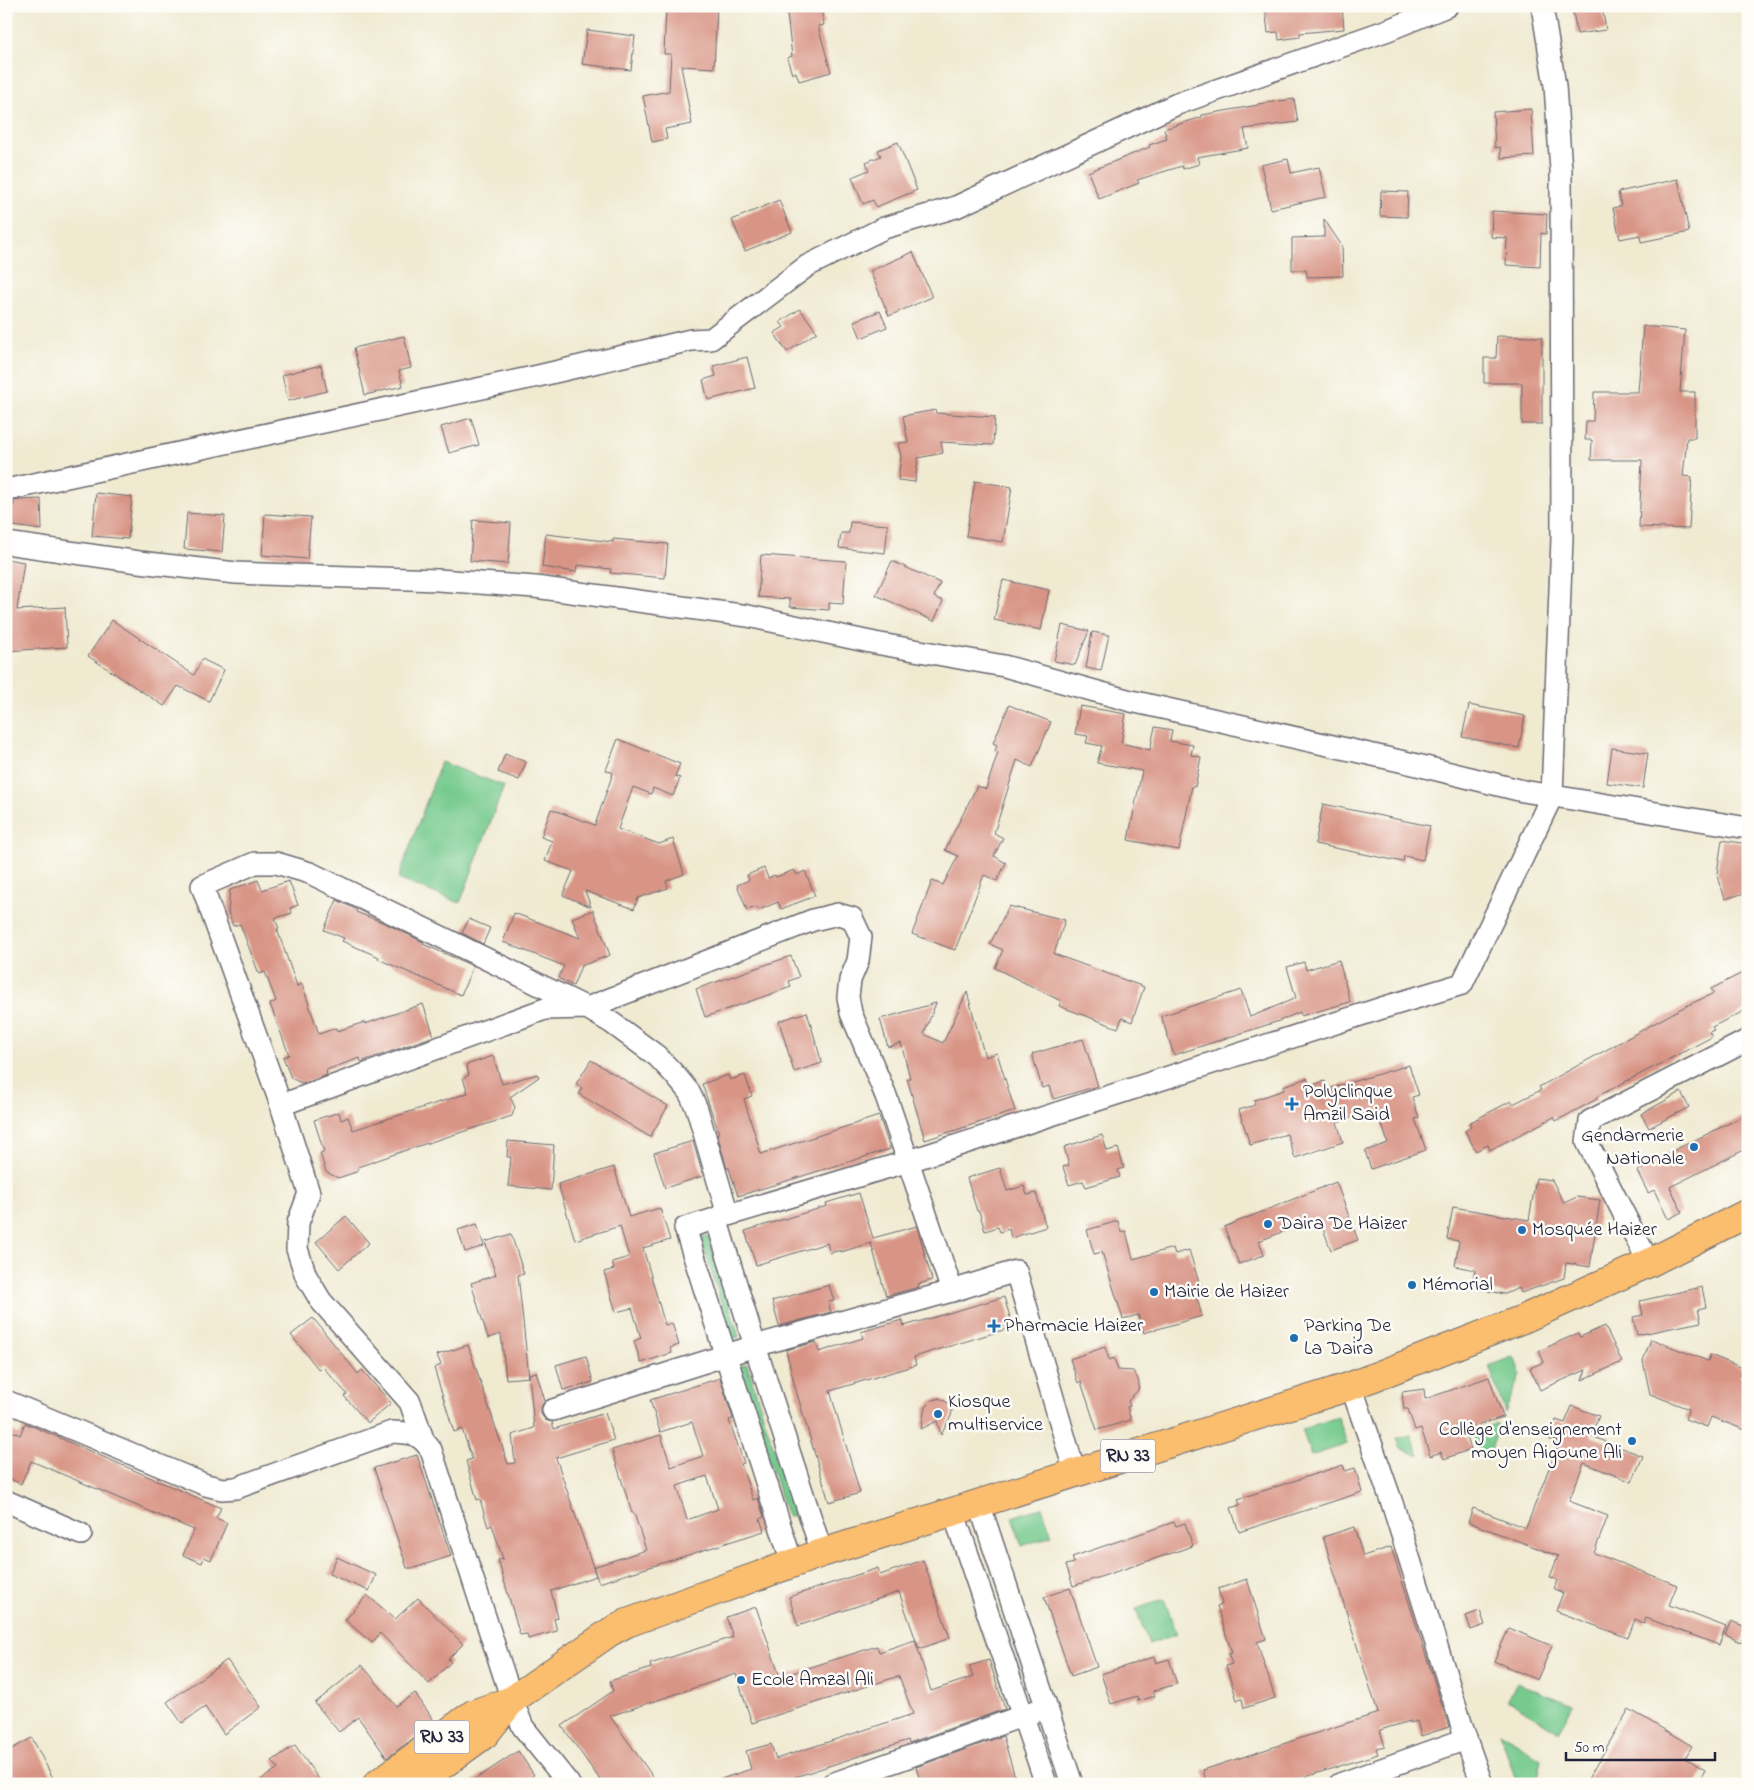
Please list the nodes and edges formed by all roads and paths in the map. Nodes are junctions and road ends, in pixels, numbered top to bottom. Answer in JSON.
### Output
{"nodes":[{"id":1,"x":1447,"y":6,"type":"edge"},
{"id":2,"x":1542,"y":6,"type":"edge"},
{"id":3,"x":6,"y":490,"type":"edge"},
{"id":4,"x":6,"y":543,"type":"edge"},
{"id":5,"x":1552,"y":796,"type":"junction"},
{"id":6,"x":1748,"y":828,"type":"edge"},
{"id":7,"x":587,"y":1008,"type":"junction"},
{"id":8,"x":1748,"y":1040,"type":"edge"},
{"id":9,"x":281,"y":1105,"type":"junction"},
{"id":10,"x":909,"y":1161,"type":"junction"},
{"id":11,"x":1748,"y":1213,"type":"edge"},
{"id":12,"x":722,"y":1217,"type":"junction"},
{"id":13,"x":1649,"y":1263,"type":"junction"},
{"id":14,"x":952,"y":1291,"type":"junction"},
{"id":15,"x":755,"y":1346,"type":"junction"},
{"id":16,"x":726,"y":1356,"type":"junction"},
{"id":17,"x":1351,"y":1386,"type":"junction"},
{"id":18,"x":6,"y":1401,"type":"edge"},
{"id":19,"x":553,"y":1410,"type":"dead end"},
{"id":20,"x":423,"y":1439,"type":"junction"},
{"id":21,"x":1075,"y":1473,"type":"junction"},
{"id":22,"x":6,"y":1501,"type":"edge"},
{"id":23,"x":979,"y":1503,"type":"junction"},
{"id":24,"x":953,"y":1511,"type":"junction"},
{"id":25,"x":81,"y":1534,"type":"dead end"},
{"id":26,"x":822,"y":1553,"type":"junction"},
{"id":27,"x":792,"y":1563,"type":"junction"},
{"id":28,"x":512,"y":1700,"type":"junction"},
{"id":29,"x":1046,"y":1708,"type":"junction"},
{"id":30,"x":1023,"y":1716,"type":"junction"},
{"id":31,"x":1466,"y":1739,"type":"junction"},
{"id":32,"x":376,"y":1784,"type":"edge"},
{"id":33,"x":416,"y":1784,"type":"edge"},
{"id":34,"x":569,"y":1784,"type":"edge"},
{"id":35,"x":832,"y":1784,"type":"edge"},
{"id":36,"x":1046,"y":1784,"type":"edge"},
{"id":37,"x":1072,"y":1784,"type":"edge"},
{"id":38,"x":1340,"y":1784,"type":"edge"},
{"id":39,"x":1482,"y":1784,"type":"edge"}],
"edges":[{"from":1,"to":3,"type":"street"},
{"from":2,"to":5,"type":"street"},
{"from":4,"to":5,"type":"street"},
{"from":5,"to":6,"type":"street"},
{"from":5,"to":10,"type":"street"},
{"from":7,"to":9,"type":"street"},
{"from":7,"to":9,"type":"street"},
{"from":7,"to":10,"type":"street"},
{"from":7,"to":12,"type":"street"},
{"from":8,"to":13,"type":"street"},
{"from":9,"to":20,"type":"street"},
{"from":10,"to":12,"type":"street"},
{"from":10,"to":14,"type":"street"},
{"from":11,"to":13,"type":"main road","number":"RN 33"},
{"from":12,"to":15,"type":"street"},
{"from":12,"to":16,"type":"street"},
{"from":13,"to":17,"type":"main road","number":"RN 33"},
{"from":14,"to":15,"type":"street"},
{"from":14,"to":21,"type":"street"},
{"from":15,"to":16,"type":"street"},
{"from":15,"to":26,"type":"street"},
{"from":16,"to":19,"type":"street"},
{"from":16,"to":27,"type":"street"},
{"from":17,"to":21,"type":"main road","number":"RN 33"},
{"from":17,"to":31,"type":"street"},
{"from":18,"to":20,"type":"street"},
{"from":20,"to":28,"type":"street"},
{"from":21,"to":23,"type":"main road","number":"RN 33"},
{"from":22,"to":25,"type":"street"},
{"from":23,"to":24,"type":"main road","number":"RN 33"},
{"from":23,"to":29,"type":"street"},
{"from":24,"to":26,"type":"main road","number":"RN 33"},
{"from":24,"to":30,"type":"street"},
{"from":26,"to":27,"type":"main road","number":"RN 33"},
{"from":27,"to":28,"type":"main road","number":"RN 33"},
{"from":28,"to":32,"type":"main road","number":"RN 33"},
{"from":28,"to":33,"type":"main road","number":"RN 33"},
{"from":28,"to":34,"type":"street"},
{"from":29,"to":30,"type":"street"},
{"from":29,"to":37,"type":"street"},
{"from":30,"to":35,"type":"street"},
{"from":30,"to":36,"type":"street"},
{"from":31,"to":38,"type":"street"},
{"from":31,"to":39,"type":"street"}]}
